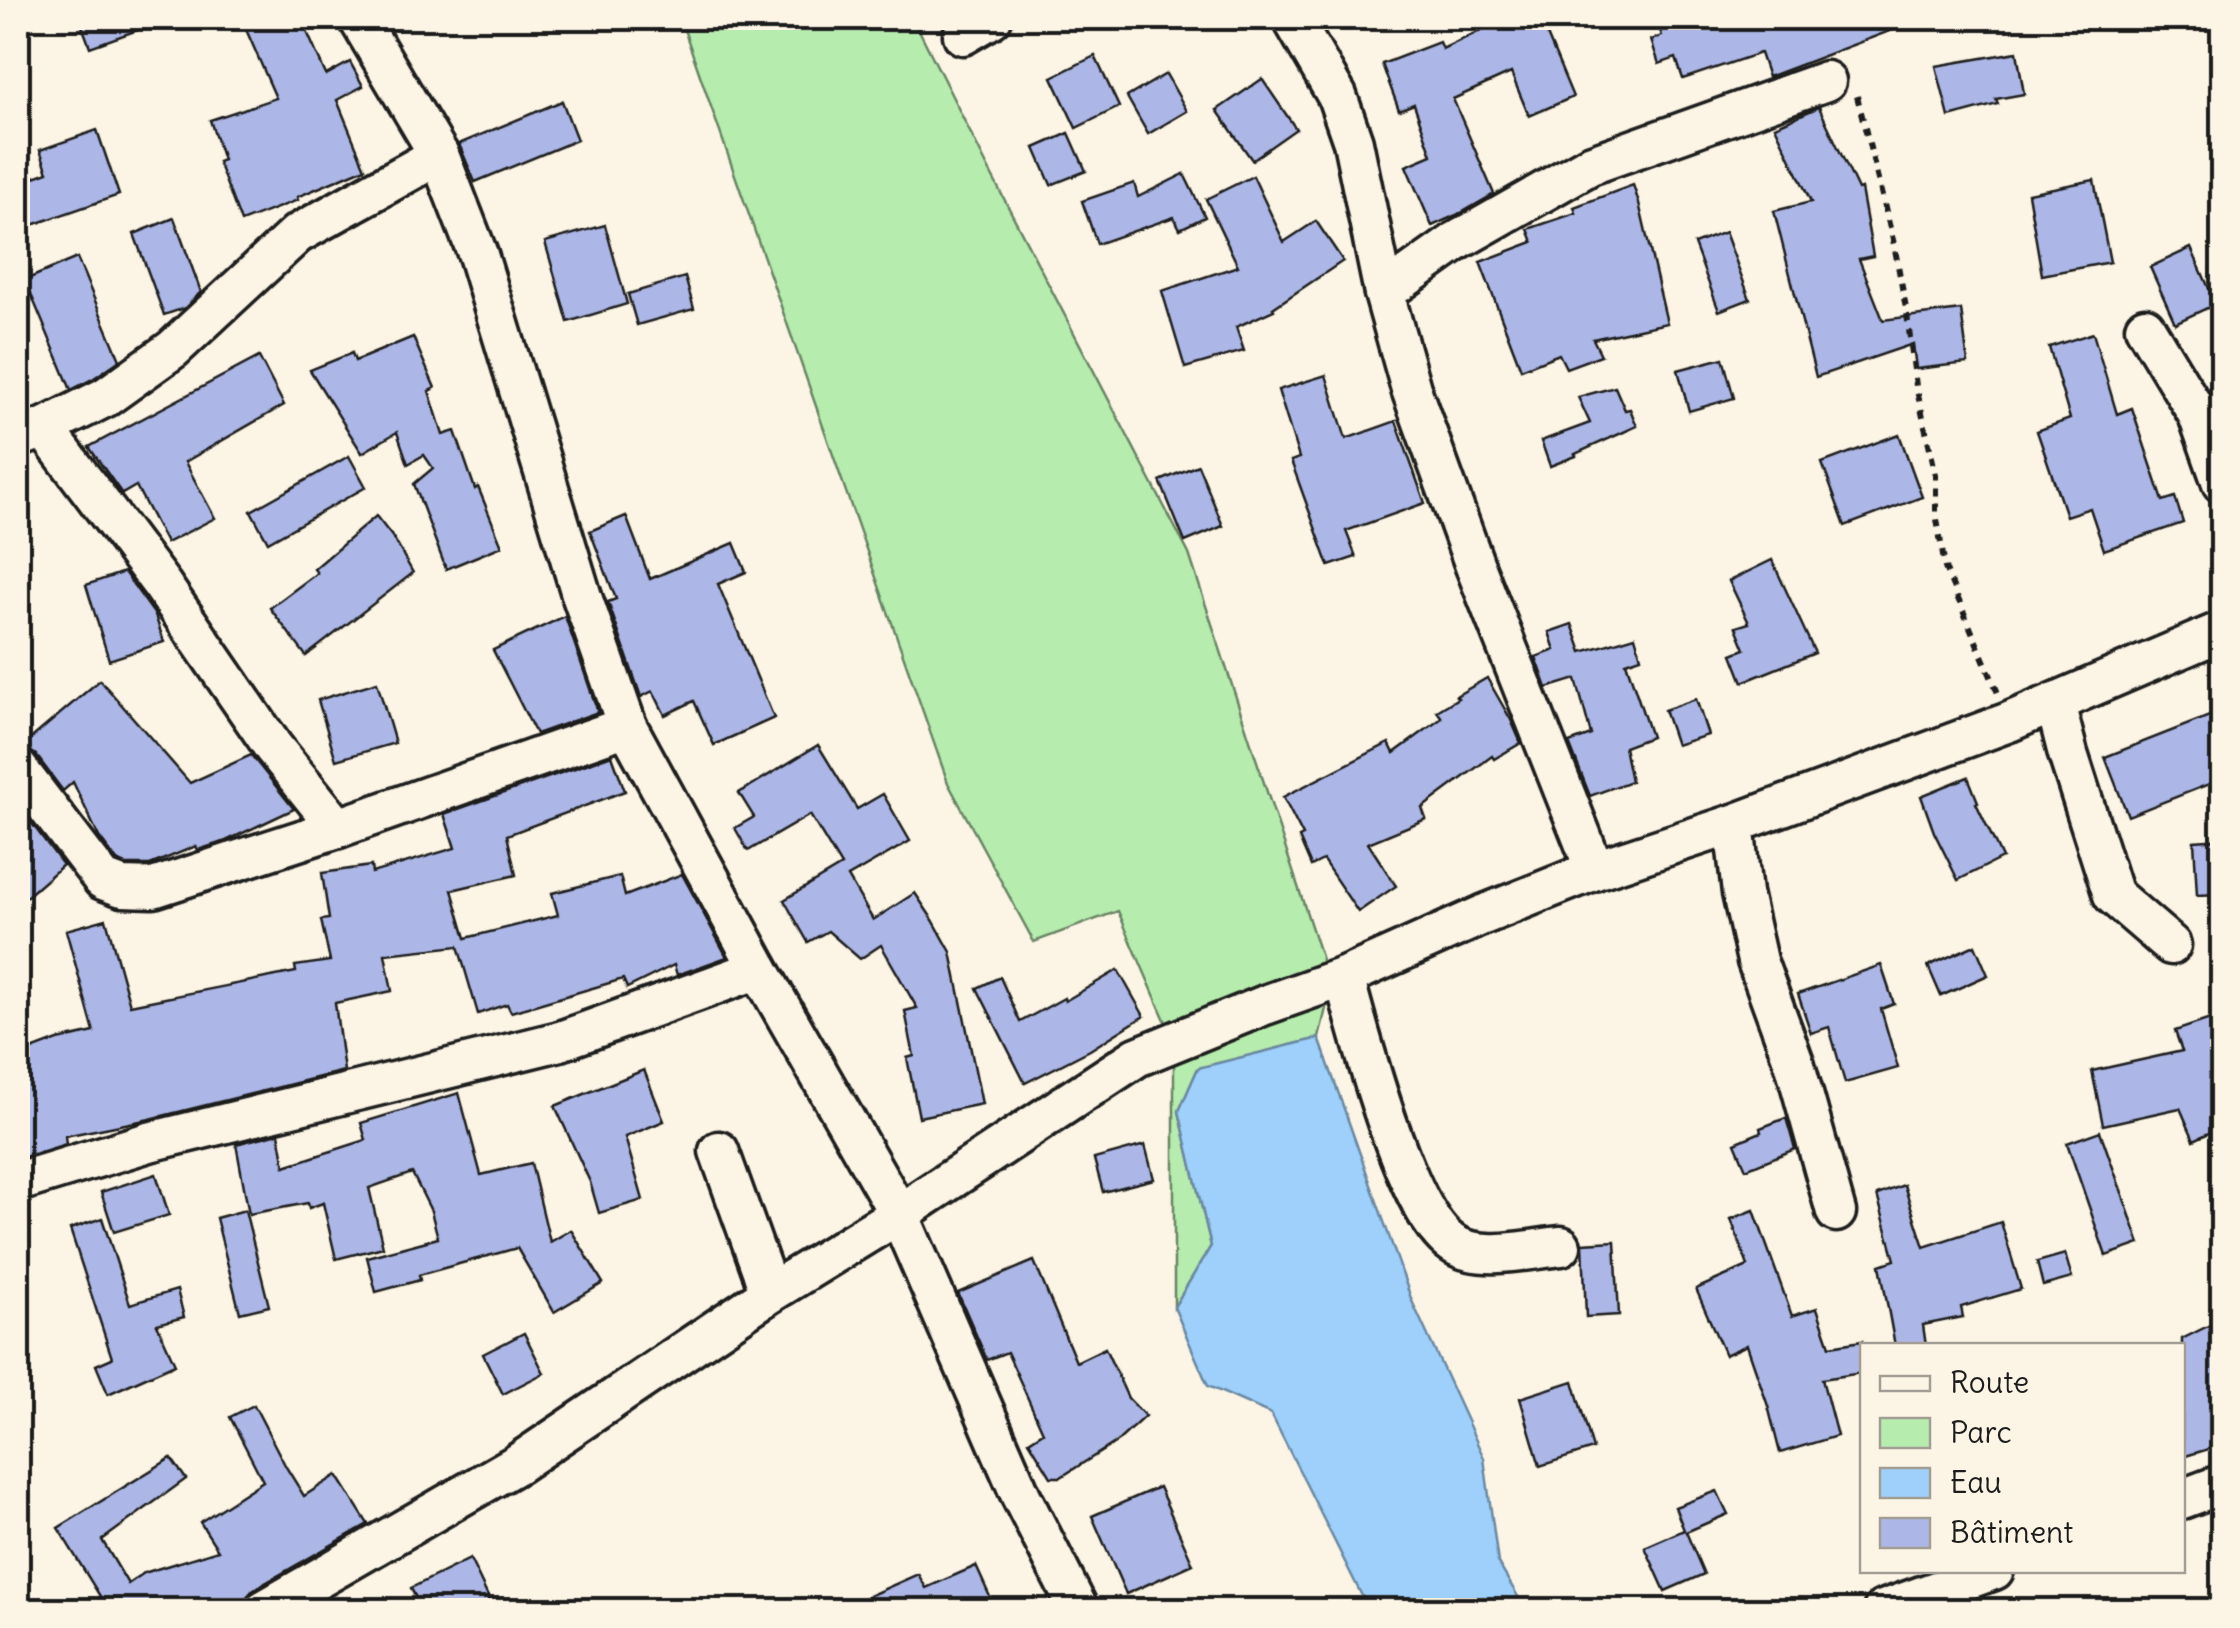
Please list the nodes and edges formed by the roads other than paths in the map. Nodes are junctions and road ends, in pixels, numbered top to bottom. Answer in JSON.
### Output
{"nodes":[{"id":1,"x":358,"y":18,"type":"edge"},
{"id":2,"x":1292,"y":18,"type":"edge"},
{"id":3,"x":1826,"y":81,"type":"road end"},
{"id":4,"x":439,"y":155,"type":"junction"},
{"id":5,"x":1384,"y":293,"type":"junction"},
{"id":6,"x":2145,"y":327,"type":"dead end"},
{"id":7,"x":31,"y":433,"type":"edge"},
{"id":8,"x":2222,"y":483,"type":"edge"},
{"id":9,"x":2222,"y":630,"type":"edge"},
{"id":10,"x":2055,"y":703,"type":"junction"},
{"id":11,"x":627,"y":726,"type":"junction"},
{"id":12,"x":18,"y":769,"type":"edge"},
{"id":13,"x":1734,"y":824,"type":"junction"},
{"id":14,"x":338,"y":828,"type":"junction"},
{"id":15,"x":1595,"y":870,"type":"junction"},
{"id":16,"x":2171,"y":946,"type":"dead end"},
{"id":17,"x":759,"y":969,"type":"junction"},
{"id":18,"x":1344,"y":977,"type":"junction"},
{"id":19,"x":720,"y":1151,"type":"dead end"},
{"id":20,"x":18,"y":1182,"type":"edge"},
{"id":21,"x":1836,"y":1212,"type":"dead end"},
{"id":22,"x":899,"y":1214,"type":"junction"},
{"id":23,"x":1561,"y":1246,"type":"dead end"},
{"id":24,"x":770,"y":1293,"type":"junction"},
{"id":25,"x":2222,"y":1484,"type":"edge"},
{"id":26,"x":2185,"y":1498,"type":"edge"},
{"id":27,"x":1986,"y":1573,"type":"edge"},
{"id":28,"x":264,"y":1610,"type":"edge"},
{"id":29,"x":1080,"y":1610,"type":"edge"},
{"id":30,"x":1883,"y":1610,"type":"edge"}],
"edges":[{"from":1,"to":4,"type":"street"},
{"from":2,"to":5,"type":"street"},
{"from":3,"to":5,"type":"street"},
{"from":4,"to":7,"type":"street"},
{"from":4,"to":11,"type":"street"},
{"from":5,"to":15,"type":"street"},
{"from":6,"to":8,"type":"street"},
{"from":7,"to":14,"type":"street"},
{"from":9,"to":10,"type":"street"},
{"from":10,"to":13,"type":"street"},
{"from":10,"to":16,"type":"street"},
{"from":11,"to":14,"type":"street"},
{"from":11,"to":17,"type":"street"},
{"from":12,"to":14,"type":"street"},
{"from":13,"to":15,"type":"street"},
{"from":13,"to":21,"type":"street"},
{"from":15,"to":18,"type":"street"},
{"from":17,"to":20,"type":"street"},
{"from":17,"to":22,"type":"street"},
{"from":18,"to":22,"type":"street"},
{"from":18,"to":23,"type":"street"},
{"from":19,"to":24,"type":"street"},
{"from":22,"to":24,"type":"street"},
{"from":22,"to":29,"type":"street"},
{"from":24,"to":28,"type":"street"},
{"from":25,"to":26,"type":"street"},
{"from":27,"to":30,"type":"street"}]}
